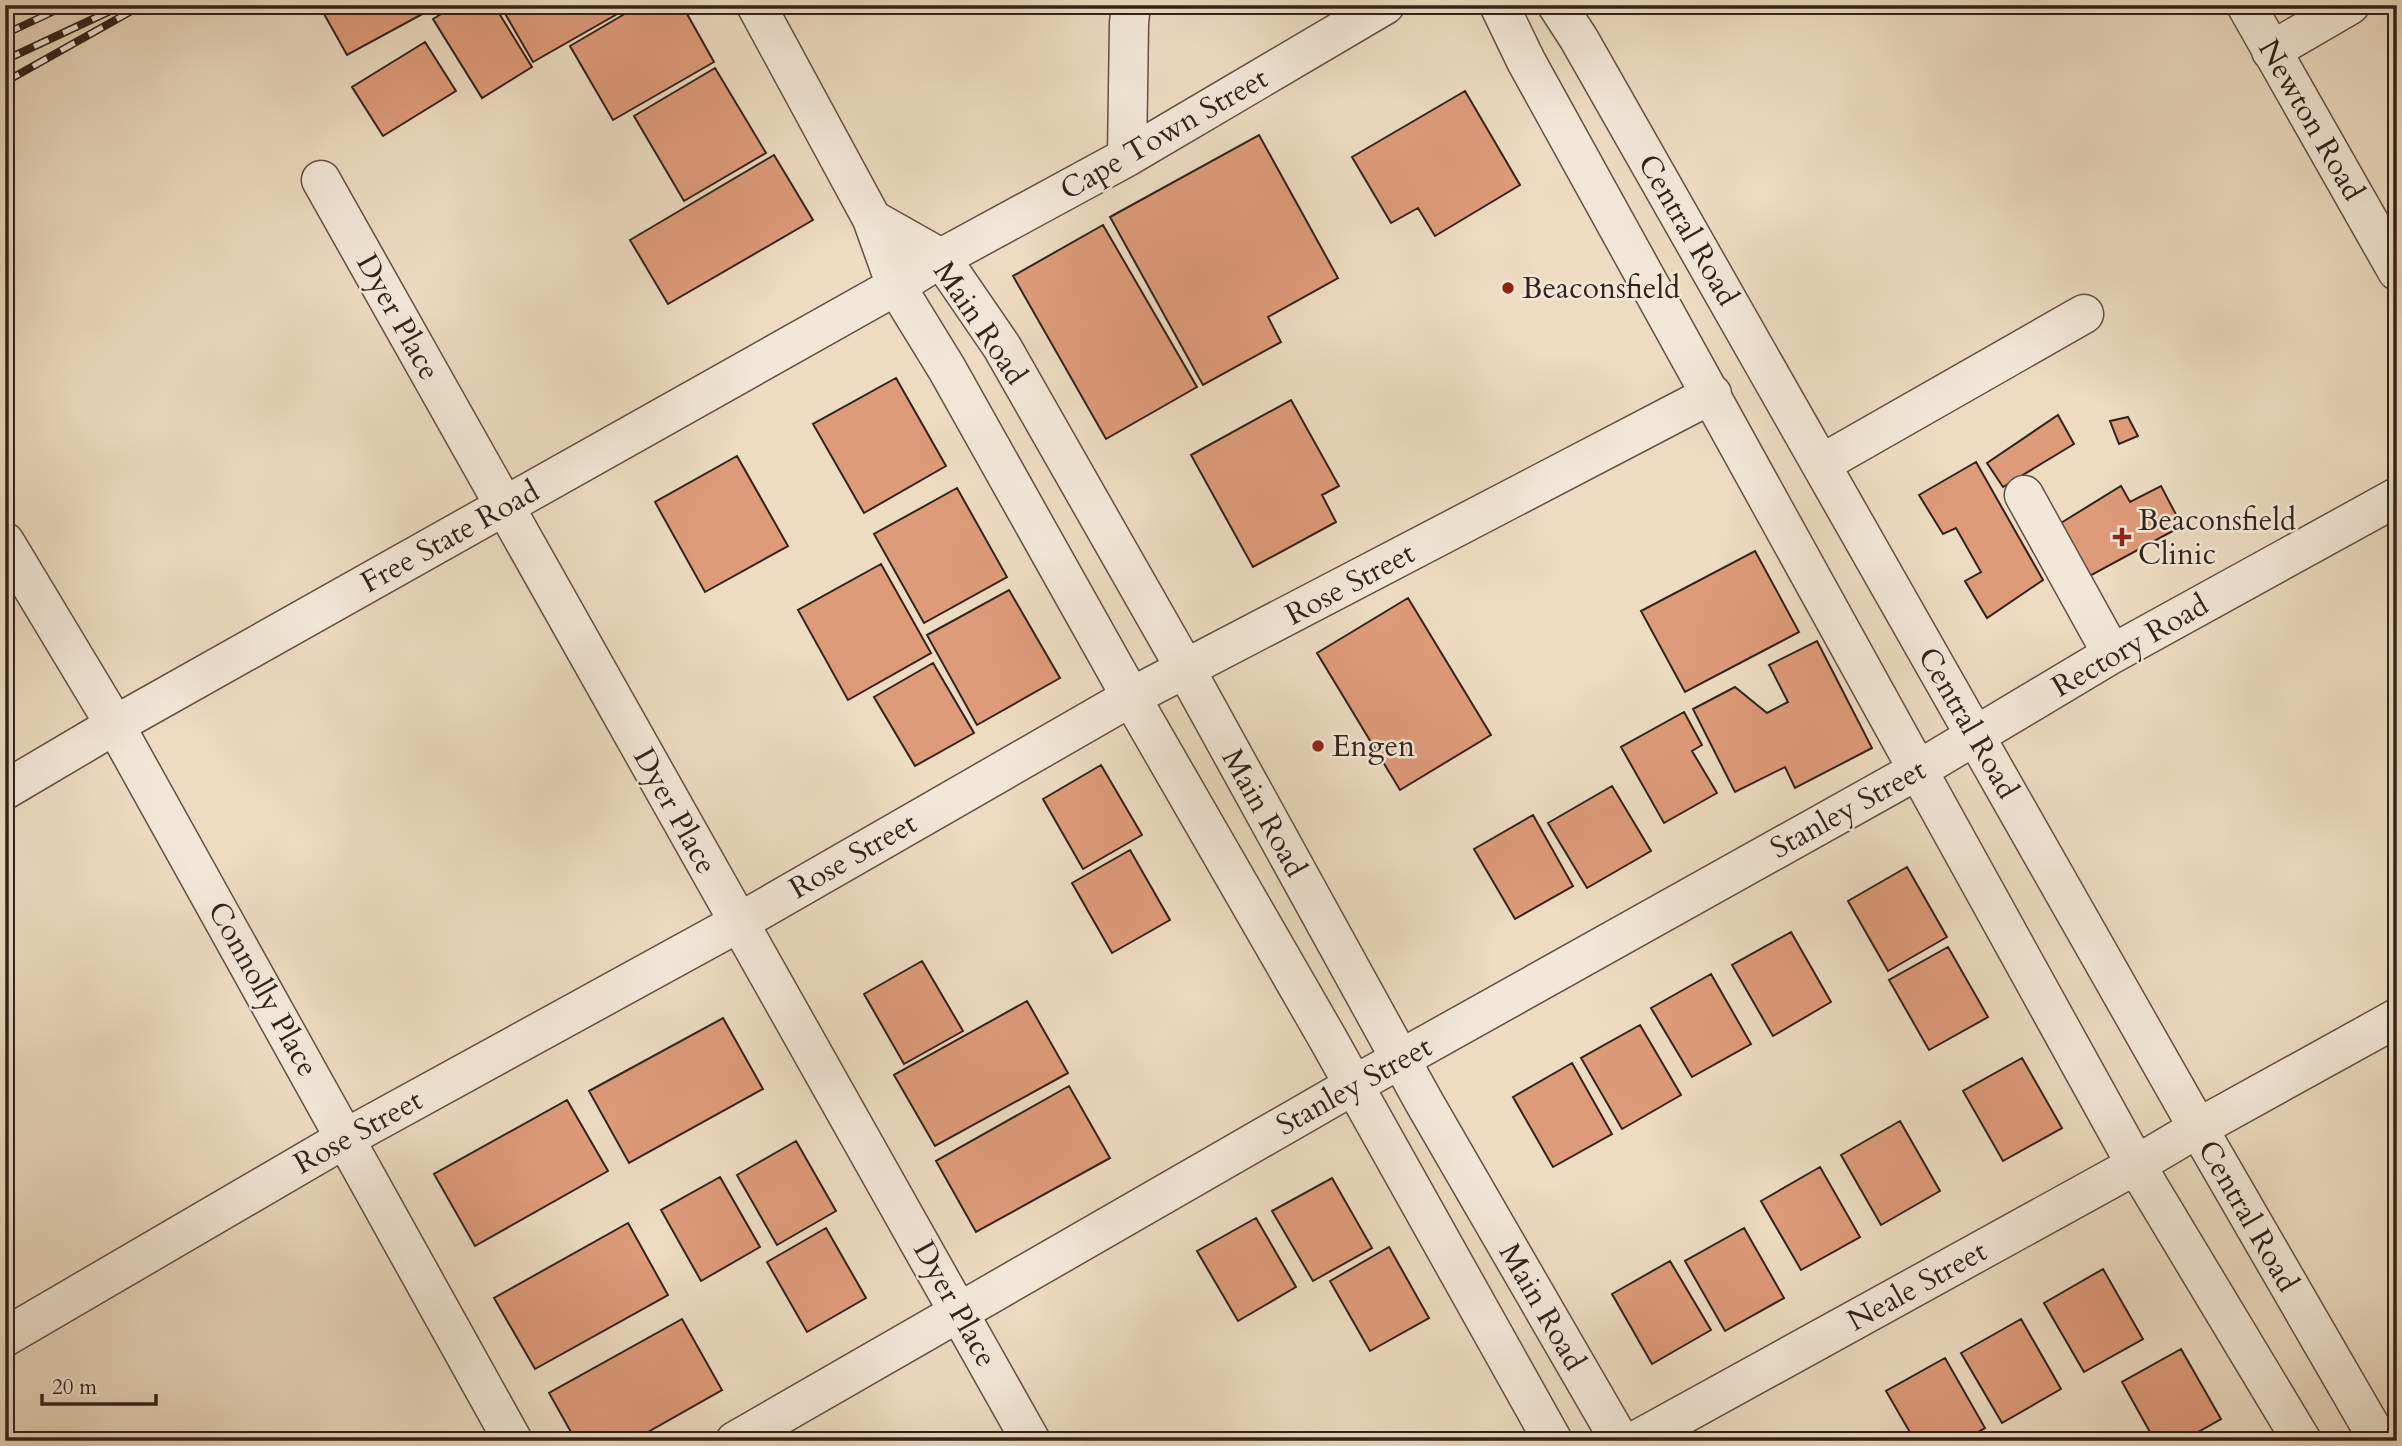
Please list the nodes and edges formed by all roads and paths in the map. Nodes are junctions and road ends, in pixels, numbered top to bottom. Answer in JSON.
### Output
{"nodes":[{"id":1,"x":756,"y":5,"type":"edge"},
{"id":2,"x":1131,"y":5,"type":"edge"},
{"id":3,"x":1499,"y":5,"type":"edge"},
{"id":4,"x":1557,"y":5,"type":"edge"},
{"id":5,"x":2246,"y":5,"type":"edge"},
{"id":6,"x":2350,"y":5,"type":"edge"},
{"id":7,"x":1371,"y":8,"type":"edge"},
{"id":8,"x":2271,"y":51,"type":"junction"},
{"id":9,"x":1127,"y":157,"type":"junction"},
{"id":10,"x":321,"y":180,"type":"dead end"},
{"id":11,"x":872,"y":219,"type":"junction"},
{"id":12,"x":941,"y":258,"type":"junction"},
{"id":13,"x":2397,"y":271,"type":"edge"},
{"id":14,"x":896,"y":286,"type":"junction"},
{"id":15,"x":2084,"y":314,"type":"dead end"},
{"id":16,"x":1712,"y":394,"type":"junction"},
{"id":17,"x":1821,"y":464,"type":"junction"},
{"id":18,"x":2024,"y":495,"type":"dead end"},
{"id":19,"x":2397,"y":497,"type":"edge"},
{"id":20,"x":504,"y":507,"type":"junction"},
{"id":21,"x":5,"y":542,"type":"edge"},
{"id":22,"x":2112,"y":654,"type":"junction"},
{"id":23,"x":1186,"y":670,"type":"junction"},
{"id":24,"x":1131,"y":697,"type":"junction"},
{"id":25,"x":115,"y":725,"type":"junction"},
{"id":26,"x":1975,"y":737,"type":"junction"},
{"id":27,"x":1918,"y":770,"type":"junction"},
{"id":28,"x":5,"y":790,"type":"edge"},
{"id":29,"x":738,"y":923,"type":"junction"},
{"id":30,"x":2397,"y":1018,"type":"edge"},
{"id":31,"x":1401,"y":1059,"type":"junction"},
{"id":32,"x":1354,"y":1085,"type":"junction"},
{"id":33,"x":2197,"y":1128,"type":"junction"},
{"id":34,"x":346,"y":1138,"type":"junction"},
{"id":35,"x":2136,"y":1165,"type":"junction"},
{"id":36,"x":960,"y":1311,"type":"junction"},
{"id":37,"x":5,"y":1337,"type":"edge"},
{"id":38,"x":513,"y":1441,"type":"edge"},
{"id":39,"x":735,"y":1441,"type":"edge"},
{"id":40,"x":1031,"y":1441,"type":"edge"},
{"id":41,"x":1553,"y":1441,"type":"edge"},
{"id":42,"x":1620,"y":1441,"type":"edge"},
{"id":43,"x":1636,"y":1441,"type":"edge"},
{"id":44,"x":2302,"y":1441,"type":"edge"},
{"id":45,"x":2379,"y":1441,"type":"edge"}],
"edges":[{"from":1,"to":11,"type":"street","name":"Main Road"},
{"from":2,"to":9,"type":"street"},
{"from":3,"to":16,"type":"street","name":"Central Road"},
{"from":4,"to":17,"type":"street","name":"Central Road"},
{"from":5,"to":8,"type":"street","name":"Newton Road"},
{"from":6,"to":8,"type":"street"},
{"from":7,"to":9,"type":"street","name":"Cape Town Street"},
{"from":8,"to":13,"type":"street","name":"Newton Road"},
{"from":9,"to":12,"type":"street","name":"Cape Town Street"},
{"from":10,"to":20,"type":"street","name":"Dyer Place"},
{"from":11,"to":12,"type":"street","name":"Main Road"},
{"from":11,"to":14,"type":"street","name":"Main Road"},
{"from":12,"to":14,"type":"street","name":"Cape Town Street"},
{"from":12,"to":23,"type":"street","name":"Main Road"},
{"from":14,"to":20,"type":"street","name":"Free State Road"},
{"from":14,"to":24,"type":"street","name":"Main Road"},
{"from":15,"to":17,"type":"street"},
{"from":16,"to":23,"type":"street","name":"Rose Street"},
{"from":16,"to":27,"type":"street","name":"Central Road"},
{"from":17,"to":26,"type":"street","name":"Central Road"},
{"from":18,"to":22,"type":"street"},
{"from":19,"to":22,"type":"street","name":"Rectory Road"},
{"from":20,"to":25,"type":"street","name":"Free State Road"},
{"from":20,"to":29,"type":"street","name":"Dyer Place"},
{"from":21,"to":25,"type":"street","name":"Connolly Place"},
{"from":22,"to":26,"type":"street","name":"Rectory Road"},
{"from":23,"to":24,"type":"street","name":"Rose Street"},
{"from":23,"to":31,"type":"street","name":"Main Road"},
{"from":24,"to":29,"type":"street","name":"Rose Street"},
{"from":24,"to":32,"type":"street","name":"Main Road"},
{"from":25,"to":28,"type":"street","name":"Free State Road"},
{"from":25,"to":34,"type":"street","name":"Connolly Place"},
{"from":26,"to":27,"type":"street","name":"Stanley Street"},
{"from":26,"to":33,"type":"street","name":"Central Road"},
{"from":27,"to":31,"type":"street","name":"Stanley Street"},
{"from":27,"to":35,"type":"street","name":"Central Road"},
{"from":29,"to":34,"type":"street","name":"Rose Street"},
{"from":29,"to":36,"type":"street","name":"Dyer Place"},
{"from":30,"to":33,"type":"street","name":"Neale Street"},
{"from":31,"to":32,"type":"street","name":"Stanley Street"},
{"from":31,"to":42,"type":"street","name":"Main Road"},
{"from":32,"to":36,"type":"street","name":"Stanley Street"},
{"from":32,"to":41,"type":"street","name":"Main Road"},
{"from":33,"to":35,"type":"street","name":"Neale Street"},
{"from":33,"to":45,"type":"street","name":"Central Road"},
{"from":34,"to":37,"type":"street","name":"Rose Street"},
{"from":34,"to":38,"type":"street","name":"Connolly Place"},
{"from":35,"to":43,"type":"street","name":"Neale Street"},
{"from":35,"to":44,"type":"street","name":"Central Road"},
{"from":36,"to":39,"type":"street","name":"Stanley Street"},
{"from":36,"to":40,"type":"street","name":"Dyer Place"}]}
